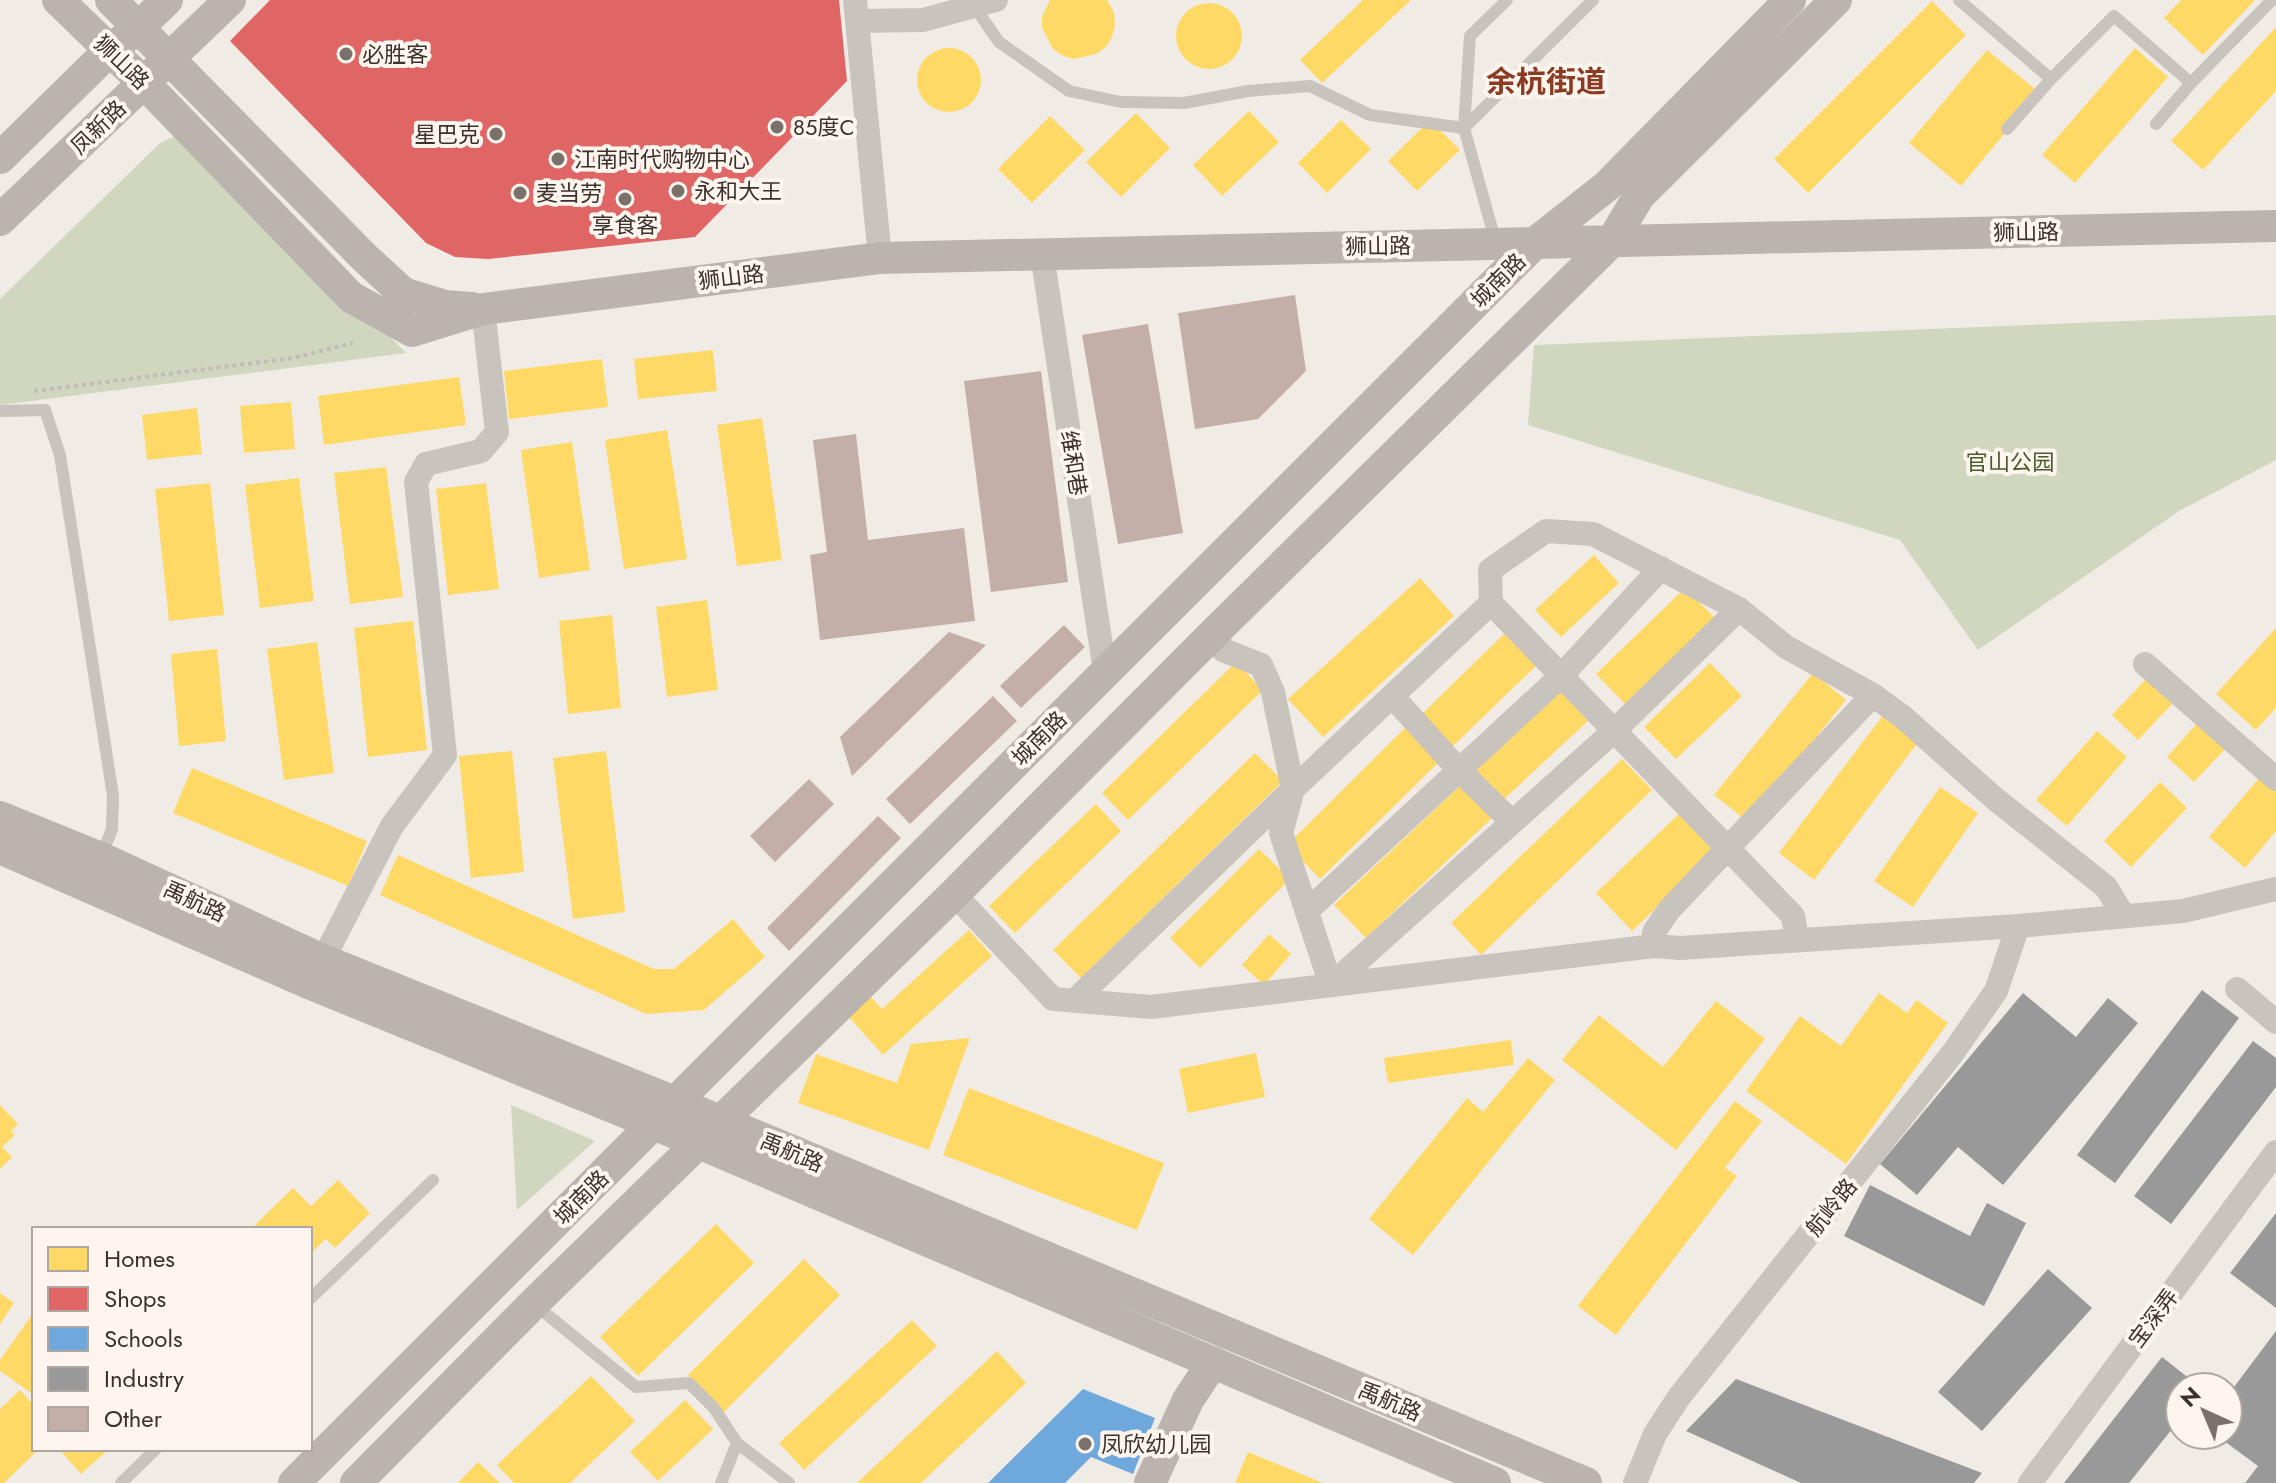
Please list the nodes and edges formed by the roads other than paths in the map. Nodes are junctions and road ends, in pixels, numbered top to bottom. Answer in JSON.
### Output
{"nodes":[{"id":1,"x":58,"y":0,"type":"edge"},
{"id":2,"x":111,"y":0,"type":"edge"},
{"id":3,"x":167,"y":0,"type":"edge"},
{"id":4,"x":230,"y":0,"type":"edge"},
{"id":5,"x":1507,"y":0,"type":"edge"},
{"id":6,"x":1593,"y":0,"type":"edge"},
{"id":7,"x":1790,"y":0,"type":"edge"},
{"id":8,"x":1836,"y":0,"type":"edge"},
{"id":9,"x":1959,"y":0,"type":"edge"},
{"id":10,"x":2272,"y":0,"type":"edge"},
{"id":11,"x":985,"y":3,"type":"edge"},
{"id":12,"x":856,"y":11,"type":"edge"},
{"id":13,"x":139,"y":27,"type":"junction"},
{"id":14,"x":110,"y":50,"type":"junction"},
{"id":15,"x":170,"y":58,"type":"junction"},
{"id":16,"x":2051,"y":79,"type":"junction"},
{"id":17,"x":144,"y":83,"type":"junction"},
{"id":18,"x":2191,"y":83,"type":"junction"},
{"id":19,"x":2156,"y":124,"type":"dead end"},
{"id":20,"x":1464,"y":128,"type":"junction"},
{"id":21,"x":2007,"y":129,"type":"dead end"},
{"id":22,"x":0,"y":158,"type":"edge"},
{"id":23,"x":0,"y":220,"type":"edge"},
{"id":24,"x":2276,"y":226,"type":"edge"},
{"id":25,"x":1612,"y":241,"type":"junction"},
{"id":26,"x":1536,"y":242,"type":"junction"},
{"id":27,"x":1496,"y":243,"type":"junction"},
{"id":28,"x":1042,"y":254,"type":"junction"},
{"id":29,"x":880,"y":258,"type":"junction"},
{"id":30,"x":483,"y":309,"type":"junction"},
{"id":31,"x":0,"y":411,"type":"edge"},
{"id":32,"x":1661,"y":568,"type":"junction"},
{"id":33,"x":1491,"y":603,"type":"junction"},
{"id":34,"x":1739,"y":609,"type":"junction"},
{"id":35,"x":1215,"y":632,"type":"junction"},
{"id":36,"x":2145,"y":664,"type":"dead end"},
{"id":37,"x":1105,"y":672,"type":"junction"},
{"id":38,"x":1561,"y":676,"type":"junction"},
{"id":39,"x":1873,"y":695,"type":"junction"},
{"id":40,"x":1392,"y":696,"type":"junction"},
{"id":41,"x":1614,"y":731,"type":"junction"},
{"id":42,"x":1459,"y":770,"type":"junction"},
{"id":43,"x":2276,"y":779,"type":"edge"},
{"id":44,"x":1293,"y":789,"type":"junction"},
{"id":45,"x":0,"y":817,"type":"edge"},
{"id":46,"x":1512,"y":822,"type":"junction"},
{"id":47,"x":0,"y":848,"type":"edge"},
{"id":48,"x":1729,"y":850,"type":"junction"},
{"id":49,"x":95,"y":872,"type":"junction"},
{"id":50,"x":2276,"y":889,"type":"edge"},
{"id":51,"x":954,"y":894,"type":"junction"},
{"id":52,"x":1307,"y":911,"type":"junction"},
{"id":53,"x":2123,"y":915,"type":"junction"},
{"id":54,"x":2018,"y":926,"type":"junction"},
{"id":55,"x":1797,"y":939,"type":"junction"},
{"id":56,"x":1654,"y":946,"type":"junction"},
{"id":57,"x":317,"y":972,"type":"junction"},
{"id":58,"x":1331,"y":985,"type":"junction"},
{"id":59,"x":2237,"y":989,"type":"dead end"},
{"id":60,"x":1074,"y":1001,"type":"junction"},
{"id":61,"x":2276,"y":1022,"type":"edge"},
{"id":62,"x":665,"y":1113,"type":"junction"},
{"id":63,"x":708,"y":1132,"type":"junction"},
{"id":64,"x":2276,"y":1152,"type":"edge"},
{"id":65,"x":433,"y":1180,"type":"dead end"},
{"id":66,"x":312,"y":1297,"type":"edge"},
{"id":67,"x":534,"y":1303,"type":"junction"},
{"id":68,"x":1213,"y":1362,"type":"junction"},
{"id":69,"x":737,"y":1443,"type":"junction"},
{"id":70,"x":154,"y":1451,"type":"edge"},
{"id":71,"x":121,"y":1483,"type":"edge"},
{"id":72,"x":294,"y":1483,"type":"edge"},
{"id":73,"x":356,"y":1483,"type":"edge"},
{"id":74,"x":721,"y":1483,"type":"edge"},
{"id":75,"x":789,"y":1483,"type":"edge"},
{"id":76,"x":1150,"y":1483,"type":"edge"},
{"id":77,"x":1495,"y":1483,"type":"edge"},
{"id":78,"x":1586,"y":1483,"type":"edge"},
{"id":79,"x":1635,"y":1483,"type":"edge"},
{"id":80,"x":2030,"y":1483,"type":"edge"}],
"edges":[{"from":1,"to":14,"type":"main road","name":"狮山路"},
{"from":2,"to":13,"type":"main road","name":"狮山路"},
{"from":3,"to":13,"type":"main road"},
{"from":4,"to":15,"type":"main road","name":"凤新路"},
{"from":5,"to":20,"type":"lane"},
{"from":6,"to":20,"type":"lane"},
{"from":7,"to":26,"type":"main road","name":"城南路"},
{"from":8,"to":25,"type":"main road","name":"城南路"},
{"from":9,"to":16,"type":"lane"},
{"from":10,"to":18,"type":"lane"},
{"from":11,"to":12,"type":"street"},
{"from":11,"to":20,"type":"lane"},
{"from":12,"to":29,"type":"street"},
{"from":13,"to":14,"type":"main road"},
{"from":13,"to":15,"type":"main road","name":"狮山路"},
{"from":14,"to":17,"type":"main road","name":"狮山路"},
{"from":14,"to":22,"type":"main road"},
{"from":15,"to":17,"type":"main road","name":"凤新路"},
{"from":15,"to":30,"type":"main road","name":"狮山路"},
{"from":16,"to":18,"type":"lane"},
{"from":16,"to":21,"type":"lane"},
{"from":17,"to":23,"type":"main road","name":"凤新路"},
{"from":17,"to":30,"type":"main road","name":"狮山路"},
{"from":18,"to":19,"type":"lane"},
{"from":20,"to":27,"type":"lane"},
{"from":24,"to":25,"type":"main road","name":"狮山路"},
{"from":25,"to":26,"type":"main road","name":"狮山路"},
{"from":25,"to":35,"type":"main road","name":"城南路"},
{"from":26,"to":27,"type":"main road","name":"狮山路"},
{"from":26,"to":37,"type":"main road","name":"城南路"},
{"from":27,"to":28,"type":"main road","name":"狮山路"},
{"from":28,"to":29,"type":"main road","name":"狮山路"},
{"from":28,"to":37,"type":"street","name":"维和巷"},
{"from":29,"to":30,"type":"main road","name":"狮山路"},
{"from":30,"to":57,"type":"street"},
{"from":31,"to":49,"type":"lane"},
{"from":32,"to":33,"type":"street"},
{"from":32,"to":34,"type":"street"},
{"from":32,"to":38,"type":"street"},
{"from":33,"to":38,"type":"street"},
{"from":33,"to":40,"type":"street"},
{"from":34,"to":39,"type":"street"},
{"from":34,"to":41,"type":"street"},
{"from":35,"to":44,"type":"street"},
{"from":35,"to":51,"type":"main road","name":"城南路"},
{"from":36,"to":43,"type":"street"},
{"from":37,"to":62,"type":"main road","name":"城南路"},
{"from":38,"to":41,"type":"street"},
{"from":38,"to":42,"type":"street"},
{"from":39,"to":48,"type":"street"},
{"from":39,"to":53,"type":"street"},
{"from":40,"to":42,"type":"street"},
{"from":40,"to":44,"type":"street"},
{"from":41,"to":46,"type":"street"},
{"from":41,"to":48,"type":"street"},
{"from":42,"to":46,"type":"street"},
{"from":42,"to":52,"type":"street"},
{"from":44,"to":52,"type":"street"},
{"from":44,"to":60,"type":"street"},
{"from":45,"to":49,"type":"main road","name":"禹航路"},
{"from":46,"to":58,"type":"street"},
{"from":47,"to":49,"type":"main road","name":"禹航路"},
{"from":48,"to":55,"type":"street"},
{"from":48,"to":56,"type":"street"},
{"from":49,"to":57,"type":"main road","name":"禹航路"},
{"from":50,"to":53,"type":"street"},
{"from":51,"to":60,"type":"street"},
{"from":51,"to":63,"type":"main road","name":"城南路"},
{"from":52,"to":58,"type":"street"},
{"from":53,"to":54,"type":"street"},
{"from":54,"to":55,"type":"street"},
{"from":54,"to":79,"type":"street","name":"航岭路"},
{"from":55,"to":56,"type":"street"},
{"from":56,"to":58,"type":"street"},
{"from":57,"to":62,"type":"main road","name":"禹航路"},
{"from":58,"to":60,"type":"street"},
{"from":59,"to":61,"type":"street"},
{"from":62,"to":63,"type":"main road","name":"禹航路"},
{"from":62,"to":72,"type":"main road","name":"城南路"},
{"from":63,"to":67,"type":"main road","name":"城南路"},
{"from":63,"to":68,"type":"main road","name":"禹航路"},
{"from":63,"to":78,"type":"main road","name":"禹航路"},
{"from":64,"to":80,"type":"street","name":"宝深弄"},
{"from":65,"to":66,"type":"lane"},
{"from":67,"to":69,"type":"lane"},
{"from":67,"to":73,"type":"main road","name":"城南路"},
{"from":68,"to":76,"type":"main road"},
{"from":68,"to":77,"type":"main road","name":"禹航路"},
{"from":69,"to":74,"type":"lane"},
{"from":69,"to":75,"type":"lane"},
{"from":70,"to":71,"type":"lane"}]}
